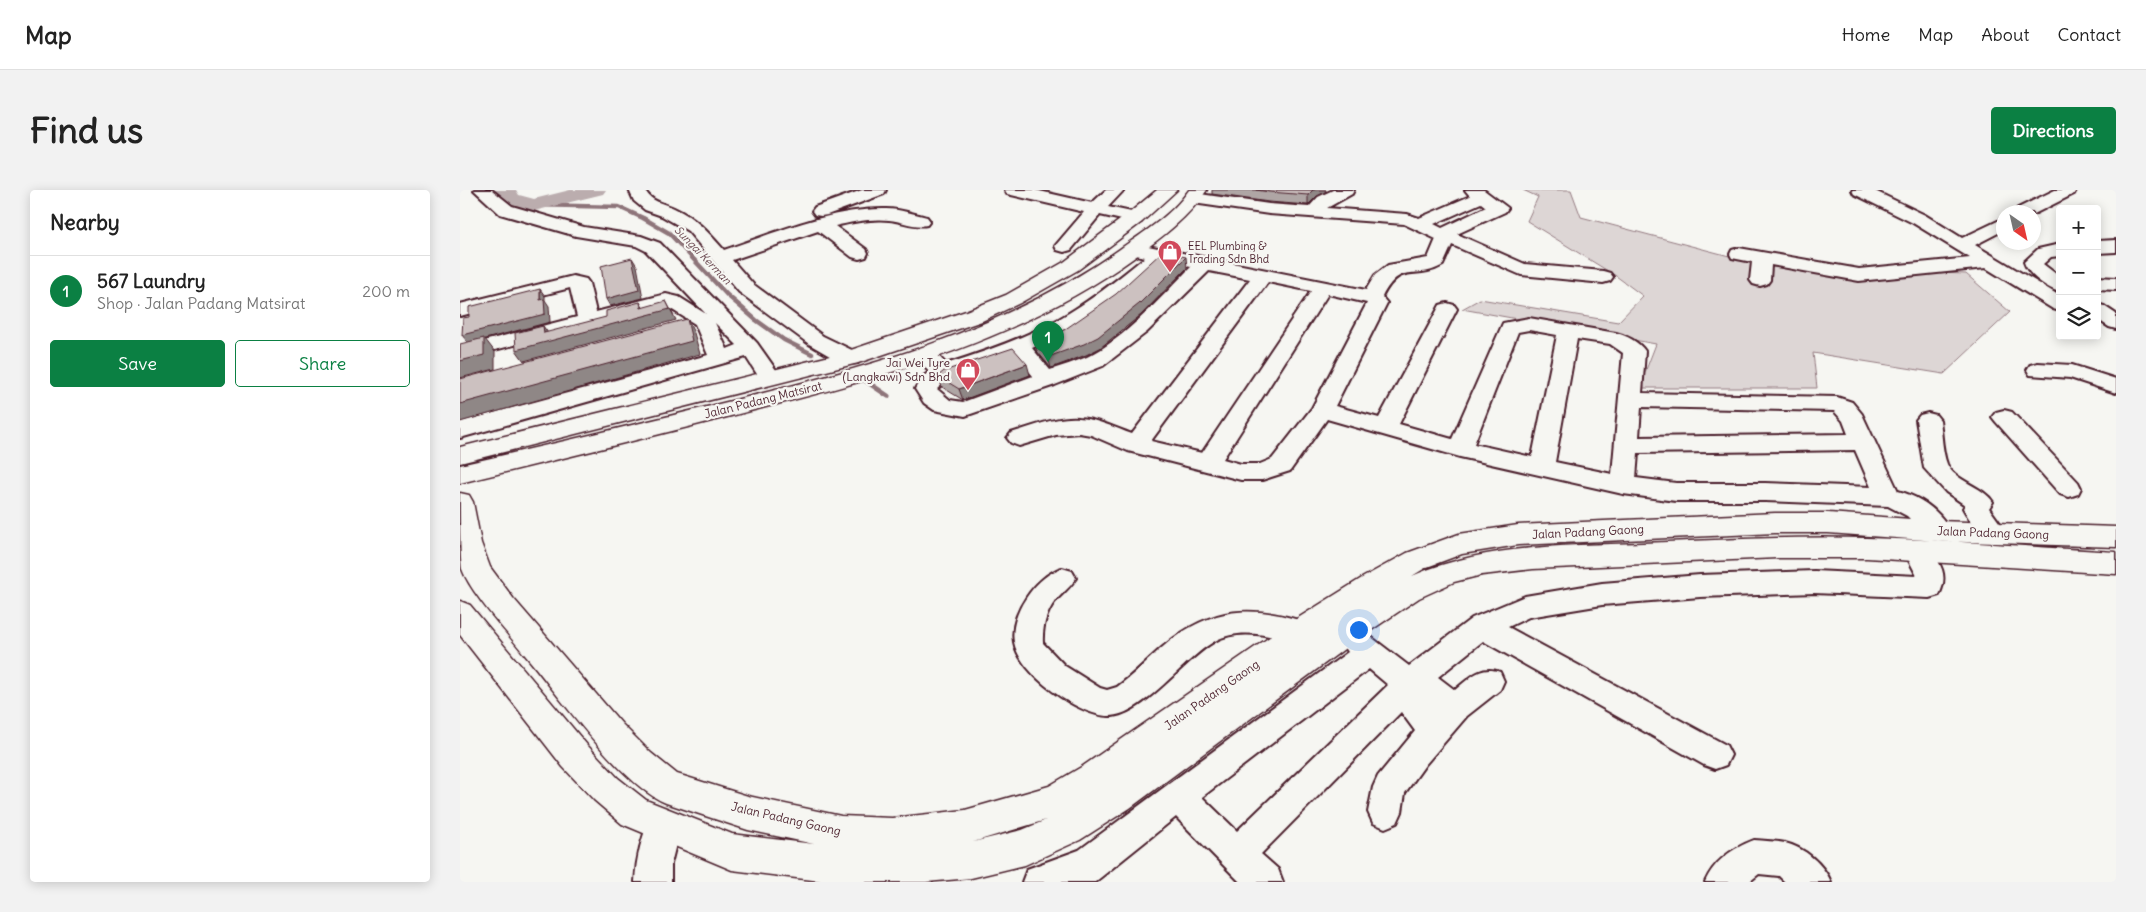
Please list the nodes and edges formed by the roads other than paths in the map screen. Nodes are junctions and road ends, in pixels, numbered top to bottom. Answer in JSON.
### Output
{"nodes":[{"id":1,"x":482,"y":190,"type":"edge"},
{"id":2,"x":637,"y":190,"type":"edge"},
{"id":3,"x":878,"y":190,"type":"edge"},
{"id":4,"x":1013,"y":190,"type":"edge"},
{"id":5,"x":1116,"y":190,"type":"edge"},
{"id":6,"x":1168,"y":190,"type":"edge"},
{"id":7,"x":1346,"y":190,"type":"edge"},
{"id":8,"x":1861,"y":190,"type":"edge"},
{"id":9,"x":2068,"y":190,"type":"edge"},
{"id":10,"x":1478,"y":193,"type":"edge"},
{"id":11,"x":1196,"y":194,"type":"edge"},
{"id":12,"x":1068,"y":196,"type":"edge"},
{"id":13,"x":2038,"y":205,"type":"edge"},
{"id":14,"x":1096,"y":209,"type":"junction"},
{"id":15,"x":1312,"y":213,"type":"junction"},
{"id":16,"x":1136,"y":218,"type":"junction"},
{"id":17,"x":921,"y":221,"type":"dead end"},
{"id":18,"x":1419,"y":224,"type":"junction"},
{"id":19,"x":822,"y":225,"type":"junction"},
{"id":20,"x":1996,"y":227,"type":"edge"},
{"id":21,"x":1443,"y":236,"type":"junction"},
{"id":22,"x":1962,"y":245,"type":"junction"},
{"id":23,"x":1064,"y":246,"type":"dead end"},
{"id":24,"x":2116,"y":246,"type":"edge"},
{"id":25,"x":2101,"y":247,"type":"edge"},
{"id":26,"x":1135,"y":248,"type":"junction"},
{"id":27,"x":714,"y":251,"type":"junction"},
{"id":28,"x":2056,"y":251,"type":"edge"},
{"id":29,"x":860,"y":253,"type":"dead end"},
{"id":30,"x":1739,"y":254,"type":"dead end"},
{"id":31,"x":1159,"y":255,"type":"junction"},
{"id":32,"x":1762,"y":256,"type":"junction"},
{"id":33,"x":1990,"y":262,"type":"junction"},
{"id":34,"x":1205,"y":264,"type":"junction"},
{"id":35,"x":1263,"y":274,"type":"junction"},
{"id":36,"x":1603,"y":277,"type":"dead end"},
{"id":37,"x":1760,"y":280,"type":"dead end"},
{"id":38,"x":2056,"y":281,"type":"edge"},
{"id":39,"x":2101,"y":283,"type":"edge"},
{"id":40,"x":2116,"y":284,"type":"edge"},
{"id":41,"x":1323,"y":287,"type":"junction"},
{"id":42,"x":1372,"y":297,"type":"junction"},
{"id":43,"x":2056,"y":303,"type":"edge"},
{"id":44,"x":1447,"y":309,"type":"dead end"},
{"id":45,"x":460,"y":310,"type":"edge"},
{"id":46,"x":2101,"y":313,"type":"edge"},
{"id":47,"x":704,"y":321,"type":"junction"},
{"id":48,"x":588,"y":322,"type":"junction"},
{"id":49,"x":2116,"y":323,"type":"edge"},
{"id":50,"x":676,"y":328,"type":"edge"},
{"id":51,"x":2101,"y":329,"type":"edge"},
{"id":52,"x":1568,"y":332,"type":"junction"},
{"id":53,"x":2116,"y":338,"type":"edge"},
{"id":54,"x":1019,"y":345,"type":"junction"},
{"id":55,"x":750,"y":347,"type":"junction"},
{"id":56,"x":460,"y":353,"type":"edge"},
{"id":57,"x":926,"y":355,"type":"junction"},
{"id":58,"x":720,"y":358,"type":"junction"},
{"id":59,"x":850,"y":358,"type":"junction"},
{"id":60,"x":2038,"y":370,"type":"dead end"},
{"id":61,"x":942,"y":373,"type":"junction"},
{"id":62,"x":770,"y":377,"type":"junction"},
{"id":63,"x":1047,"y":380,"type":"junction"},
{"id":64,"x":2116,"y":386,"type":"edge"},
{"id":65,"x":723,"y":400,"type":"junction"},
{"id":66,"x":1630,"y":400,"type":"junction"},
{"id":67,"x":1322,"y":410,"type":"junction"},
{"id":68,"x":2004,"y":418,"type":"dead end"},
{"id":69,"x":1928,"y":420,"type":"dead end"},
{"id":70,"x":1386,"y":427,"type":"junction"},
{"id":71,"x":460,"y":430,"type":"edge"},
{"id":72,"x":1019,"y":438,"type":"dead end"},
{"id":73,"x":1862,"y":442,"type":"junction"},
{"id":74,"x":1136,"y":444,"type":"junction"},
{"id":75,"x":1627,"y":445,"type":"junction"},
{"id":76,"x":1460,"y":449,"type":"junction"},
{"id":77,"x":460,"y":455,"type":"edge"},
{"id":78,"x":519,"y":460,"type":"junction"},
{"id":79,"x":1208,"y":463,"type":"junction"},
{"id":80,"x":1542,"y":467,"type":"junction"},
{"id":81,"x":460,"y":474,"type":"edge"},
{"id":82,"x":1623,"y":485,"type":"junction"},
{"id":83,"x":2069,"y":488,"type":"dead end"},
{"id":84,"x":1888,"y":498,"type":"junction"},
{"id":85,"x":460,"y":502,"type":"edge"},
{"id":86,"x":460,"y":510,"type":"edge"},
{"id":87,"x":1994,"y":533,"type":"junction"},
{"id":88,"x":2116,"y":537,"type":"edge"},
{"id":89,"x":1928,"y":541,"type":"junction"},
{"id":90,"x":2116,"y":563,"type":"edge"},
{"id":91,"x":1062,"y":578,"type":"dead end"},
{"id":92,"x":460,"y":613,"type":"edge"},
{"id":93,"x":1482,"y":626,"type":"junction"},
{"id":94,"x":1323,"y":627,"type":"junction"},
{"id":95,"x":1370,"y":652,"type":"junction"},
{"id":96,"x":1489,"y":681,"type":"dead end"},
{"id":97,"x":1409,"y":684,"type":"junction"},
{"id":98,"x":1456,"y":707,"type":"junction"},
{"id":99,"x":1434,"y":731,"type":"junction"},
{"id":100,"x":610,"y":734,"type":"junction"},
{"id":101,"x":1715,"y":755,"type":"dead end"},
{"id":102,"x":575,"y":756,"type":"junction"},
{"id":103,"x":1177,"y":796,"type":"junction"},
{"id":104,"x":1385,"y":812,"type":"dead end"},
{"id":105,"x":664,"y":824,"type":"junction"},
{"id":106,"x":1237,"y":854,"type":"junction"},
{"id":107,"x":869,"y":869,"type":"junction"},
{"id":108,"x":1080,"y":872,"type":"edge"},
{"id":109,"x":653,"y":882,"type":"edge"},
{"id":110,"x":909,"y":882,"type":"edge"},
{"id":111,"x":1040,"y":882,"type":"edge"},
{"id":112,"x":1265,"y":882,"type":"edge"},
{"id":113,"x":1724,"y":882,"type":"edge"},
{"id":114,"x":1813,"y":882,"type":"edge"}],
"edges":[{"from":1,"to":55,"type":"street"},
{"from":2,"to":27,"type":"street"},
{"from":3,"to":27,"type":"street"},
{"from":4,"to":12,"type":"street"},
{"from":5,"to":14,"type":"street"},
{"from":6,"to":16,"type":"main road","name":"Jalan Padang Matsirat"},
{"from":7,"to":15,"type":"street"},
{"from":8,"to":22,"type":"street"},
{"from":9,"to":13,"type":"street"},
{"from":10,"to":18,"type":"street"},
{"from":10,"to":21,"type":"street"},
{"from":11,"to":15,"type":"street"},
{"from":11,"to":26,"type":"main road","name":"Jalan Padang Matsirat"},
{"from":12,"to":14,"type":"street"},
{"from":14,"to":16,"type":"street"},
{"from":14,"to":23,"type":"street"},
{"from":15,"to":18,"type":"street"},
{"from":16,"to":59,"type":"main road","name":"Jalan Padang Matsirat"},
{"from":17,"to":19,"type":"street"},
{"from":18,"to":21,"type":"street"},
{"from":19,"to":27,"type":"street"},
{"from":19,"to":29,"type":"street"},
{"from":20,"to":22,"type":"street"},
{"from":21,"to":36,"type":"street"},
{"from":21,"to":42,"type":"street"},
{"from":22,"to":33,"type":"street"},
{"from":24,"to":25,"type":"street"},
{"from":26,"to":31,"type":"street"},
{"from":26,"to":57,"type":"main road","name":"Jalan Padang Matsirat"},
{"from":27,"to":59,"type":"street"},
{"from":28,"to":38,"type":"street"},
{"from":30,"to":32,"type":"street"},
{"from":31,"to":34,"type":"street"},
{"from":31,"to":54,"type":"street"},
{"from":32,"to":33,"type":"street"},
{"from":32,"to":37,"type":"street"},
{"from":33,"to":43,"type":"street"},
{"from":34,"to":35,"type":"street"},
{"from":34,"to":63,"type":"street"},
{"from":35,"to":41,"type":"street"},
{"from":35,"to":74,"type":"street"},
{"from":39,"to":40,"type":"street"},
{"from":41,"to":42,"type":"street"},
{"from":41,"to":79,"type":"street"},
{"from":42,"to":67,"type":"street"},
{"from":44,"to":70,"type":"street"},
{"from":45,"to":48,"type":"street"},
{"from":46,"to":49,"type":"street"},
{"from":47,"to":48,"type":"street"},
{"from":47,"to":50,"type":"street"},
{"from":47,"to":58,"type":"street"},
{"from":48,"to":56,"type":"street"},
{"from":51,"to":53,"type":"street"},
{"from":52,"to":66,"type":"street"},
{"from":52,"to":76,"type":"street"},
{"from":52,"to":80,"type":"street"},
{"from":54,"to":61,"type":"street"},
{"from":54,"to":63,"type":"street"},
{"from":55,"to":58,"type":"street"},
{"from":55,"to":62,"type":"street"},
{"from":57,"to":61,"type":"street"},
{"from":57,"to":65,"type":"main road","name":"Jalan Padang Matsirat"},
{"from":58,"to":71,"type":"street"},
{"from":59,"to":62,"type":"main road","name":"Jalan Padang Matsirat"},
{"from":60,"to":64,"type":"street"},
{"from":61,"to":63,"type":"street"},
{"from":62,"to":65,"type":"main road","name":"Jalan Padang Matsirat"},
{"from":65,"to":77,"type":"main road","name":"Jalan Padang Matsirat"},
{"from":65,"to":78,"type":"main road","name":"Jalan Padang Matsirat"},
{"from":66,"to":73,"type":"street"},
{"from":66,"to":75,"type":"street"},
{"from":67,"to":70,"type":"street"},
{"from":67,"to":79,"type":"street"},
{"from":68,"to":83,"type":"street"},
{"from":69,"to":87,"type":"street"},
{"from":70,"to":76,"type":"street"},
{"from":72,"to":74,"type":"street"},
{"from":73,"to":75,"type":"street"},
{"from":73,"to":84,"type":"street"},
{"from":74,"to":79,"type":"street"},
{"from":75,"to":82,"type":"street"},
{"from":76,"to":80,"type":"street"},
{"from":78,"to":81,"type":"main road","name":"Jalan Padang Matsirat"},
{"from":78,"to":86,"type":"main road"},
{"from":80,"to":82,"type":"street"},
{"from":82,"to":84,"type":"street"},
{"from":84,"to":89,"type":"street"},
{"from":85,"to":86,"type":"main road","name":"Jalan Padang Gaong"},
{"from":86,"to":100,"type":"main road","name":"Jalan Padang Gaong"},
{"from":87,"to":88,"type":"main road","name":"Jalan Padang Gaong"},
{"from":87,"to":89,"type":"main road","name":"Jalan Padang Gaong"},
{"from":89,"to":90,"type":"main road","name":"Jalan Padang Gaong"},
{"from":89,"to":93,"type":"street"},
{"from":89,"to":94,"type":"main road","name":"Jalan Padang Gaong"},
{"from":91,"to":94,"type":"street"},
{"from":92,"to":102,"type":"main road","name":"Jalan Padang Gaong"},
{"from":93,"to":97,"type":"street"},
{"from":93,"to":101,"type":"street"},
{"from":94,"to":95,"type":"street"},
{"from":94,"to":100,"type":"main road","name":"Jalan Padang Gaong"},
{"from":94,"to":107,"type":"main road","name":"Jalan Padang Gaong"},
{"from":95,"to":97,"type":"street"},
{"from":95,"to":103,"type":"street"},
{"from":96,"to":98,"type":"street"},
{"from":97,"to":98,"type":"street"},
{"from":97,"to":99,"type":"street"},
{"from":97,"to":106,"type":"street"},
{"from":98,"to":99,"type":"street"},
{"from":99,"to":104,"type":"street"},
{"from":100,"to":102,"type":"main road"},
{"from":102,"to":105,"type":"main road","name":"Jalan Padang Gaong"},
{"from":103,"to":106,"type":"street"},
{"from":103,"to":108,"type":"street"},
{"from":105,"to":107,"type":"main road","name":"Jalan Padang Gaong"},
{"from":105,"to":109,"type":"street"},
{"from":106,"to":112,"type":"street"},
{"from":107,"to":110,"type":"street"},
{"from":108,"to":111,"type":"street"},
{"from":113,"to":114,"type":"street"}]}
